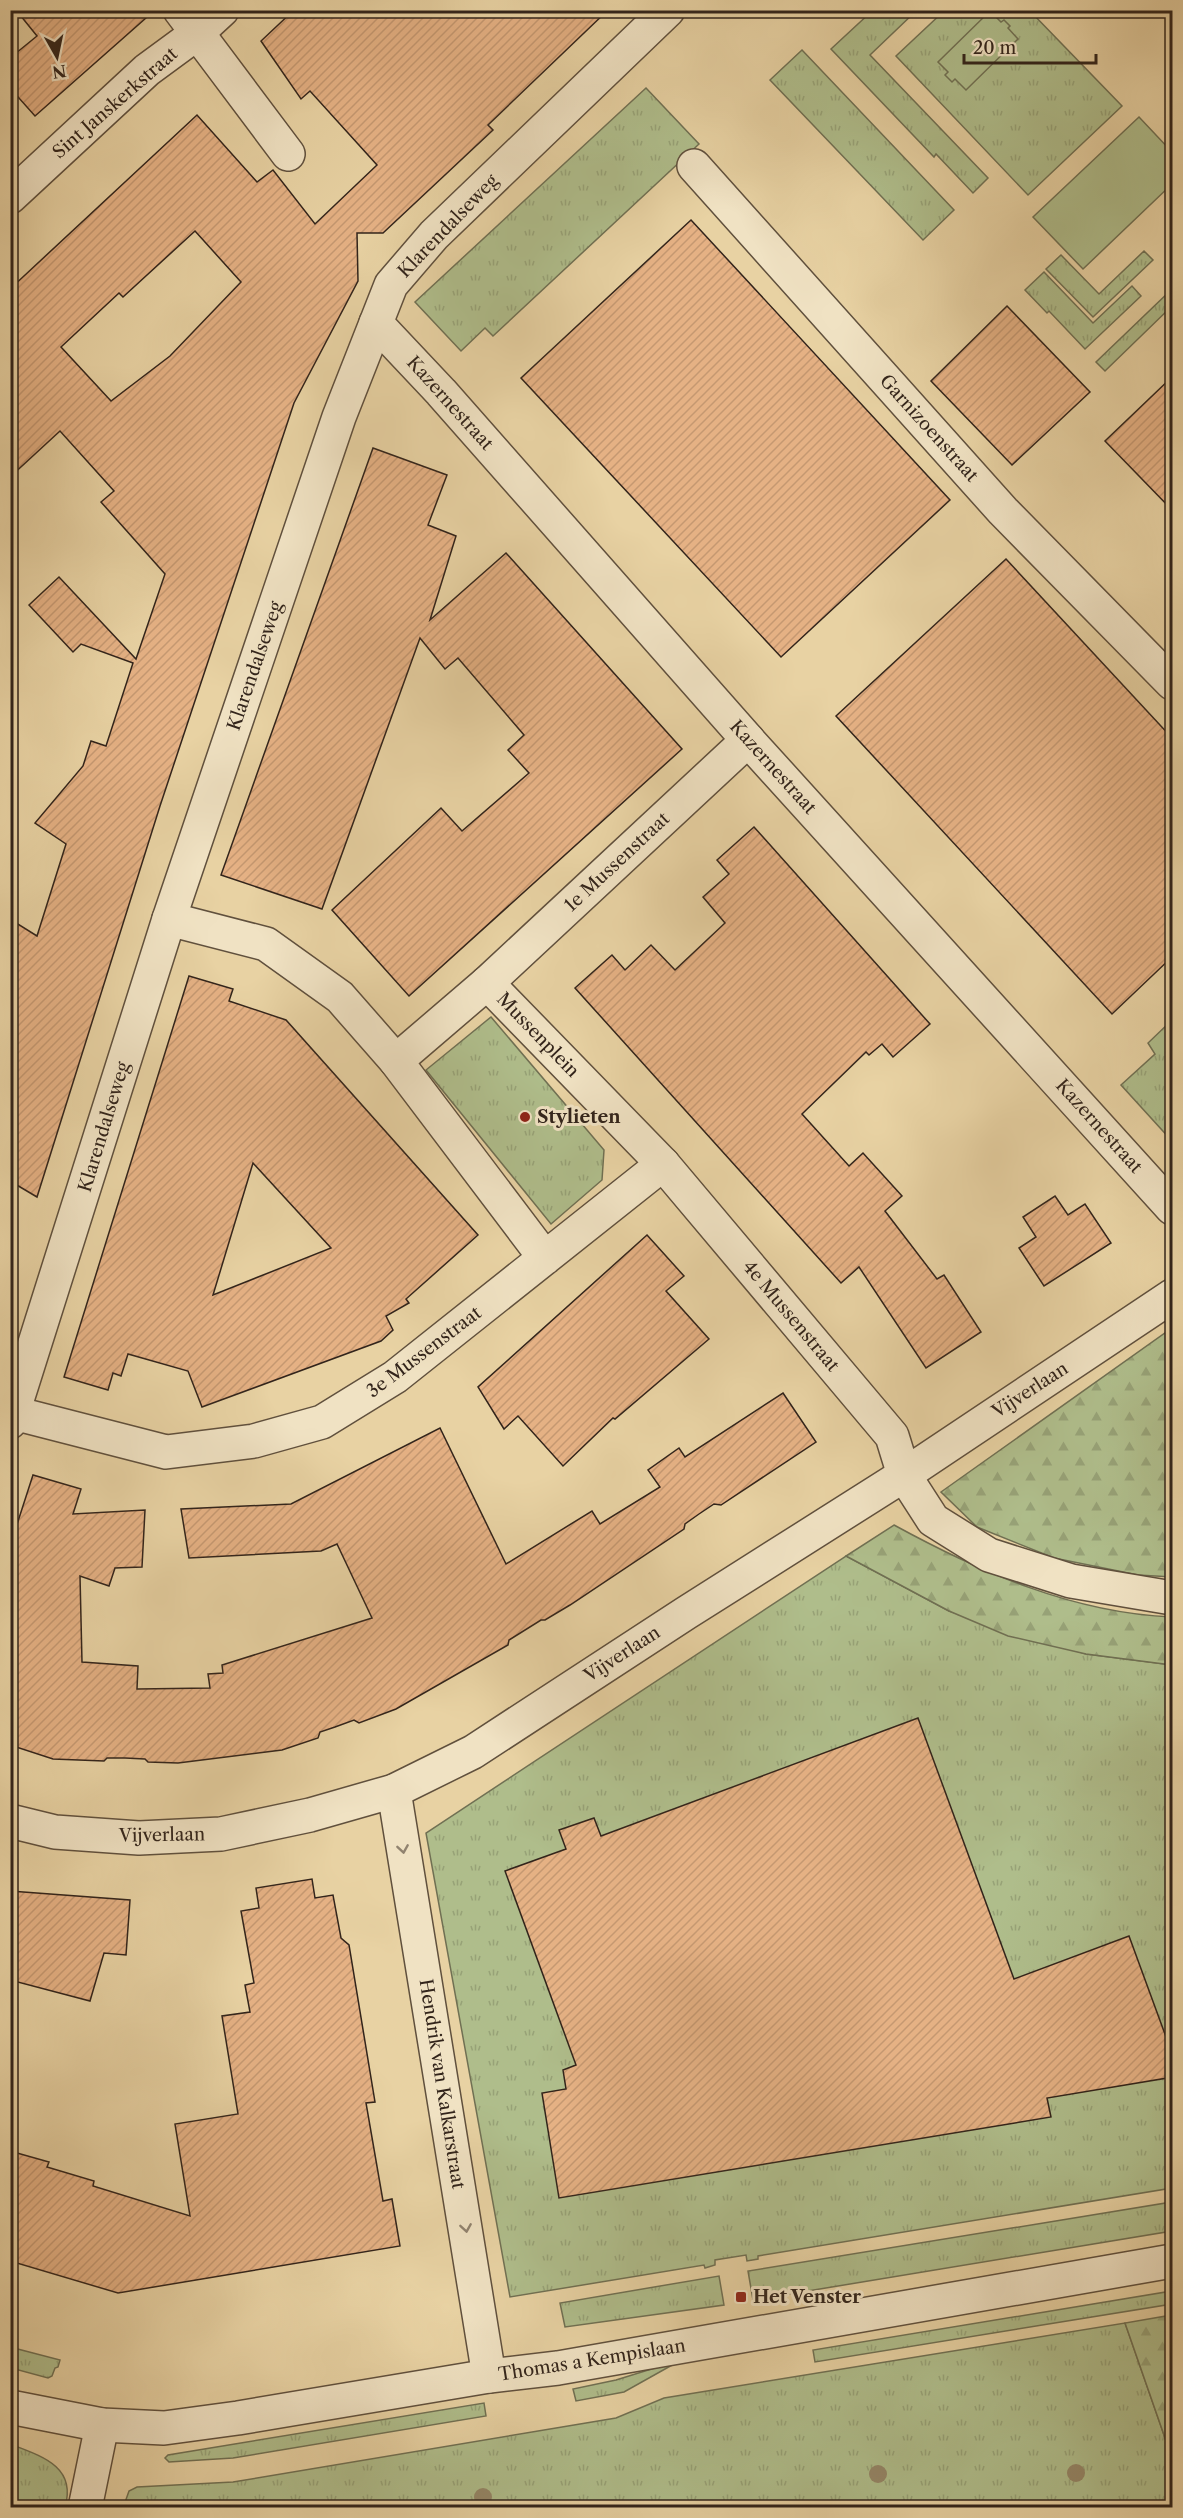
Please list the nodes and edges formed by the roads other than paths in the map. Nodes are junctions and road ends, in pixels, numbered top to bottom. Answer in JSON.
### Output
{"nodes":[{"id":1,"x":222,"y":10,"type":"edge"},
{"id":2,"x":668,"y":10,"type":"edge"},
{"id":3,"x":188,"y":22,"type":"edge"},
{"id":4,"x":288,"y":154,"type":"dead end"},
{"id":5,"x":694,"y":166,"type":"dead end"},
{"id":6,"x":10,"y":197,"type":"edge"},
{"id":7,"x":376,"y":323,"type":"junction"},
{"id":8,"x":1173,"y":683,"type":"edge"},
{"id":9,"x":748,"y":740,"type":"junction"},
{"id":10,"x":169,"y":919,"type":"junction"},
{"id":11,"x":487,"y":983,"type":"junction"},
{"id":12,"x":396,"y":1060,"type":"junction"},
{"id":13,"x":663,"y":1164,"type":"junction"},
{"id":14,"x":1173,"y":1208,"type":"edge"},
{"id":15,"x":545,"y":1258,"type":"junction"},
{"id":16,"x":1173,"y":1296,"type":"edge"},
{"id":17,"x":12,"y":1418,"type":"edge"},
{"id":18,"x":904,"y":1475,"type":"junction"},
{"id":19,"x":1173,"y":1598,"type":"edge"},
{"id":20,"x":394,"y":1791,"type":"junction"},
{"id":21,"x":10,"y":1821,"type":"edge"},
{"id":22,"x":1173,"y":2261,"type":"edge"},
{"id":23,"x":489,"y":2376,"type":"junction"},
{"id":24,"x":10,"y":2407,"type":"edge"},
{"id":25,"x":102,"y":2425,"type":"junction"},
{"id":26,"x":85,"y":2508,"type":"edge"}],
"edges":[{"from":1,"to":3,"type":"street","name":"Sint Janskerkstraat"},
{"from":2,"to":7,"type":"street","name":"Klarendalseweg"},
{"from":3,"to":4,"type":"street"},
{"from":3,"to":6,"type":"street","name":"Sint Janskerkstraat"},
{"from":5,"to":8,"type":"street","name":"Garnizoenstraat"},
{"from":7,"to":9,"type":"street","name":"Kazernestraat"},
{"from":7,"to":10,"type":"street","name":"Klarendalseweg"},
{"from":9,"to":11,"type":"street","name":"1e Mussenstraat"},
{"from":9,"to":14,"type":"street","name":"Kazernestraat"},
{"from":10,"to":12,"type":"street"},
{"from":10,"to":17,"type":"street","name":"Klarendalseweg"},
{"from":11,"to":12,"type":"street","name":"Mussenplein"},
{"from":11,"to":13,"type":"street","name":"Mussenplein"},
{"from":12,"to":15,"type":"street"},
{"from":13,"to":15,"type":"street"},
{"from":13,"to":18,"type":"street","name":"4e Mussenstraat"},
{"from":15,"to":17,"type":"street","name":"3e Mussenstraat"},
{"from":16,"to":18,"type":"street","name":"Vijverlaan"},
{"from":18,"to":19,"type":"street","name":"4e Mussenstraat"},
{"from":18,"to":20,"type":"street","name":"Vijverlaan"},
{"from":20,"to":21,"type":"street","name":"Vijverlaan"},
{"from":20,"to":23,"type":"street","name":"Hendrik van Kalkarstraat","one_way":true},
{"from":22,"to":23,"type":"street","name":"Thomas a Kempislaan"},
{"from":23,"to":25,"type":"street","name":"Thomas a Kempislaan"},
{"from":24,"to":25,"type":"street","name":"Thomas a Kempislaan"},
{"from":25,"to":26,"type":"street"}]}
